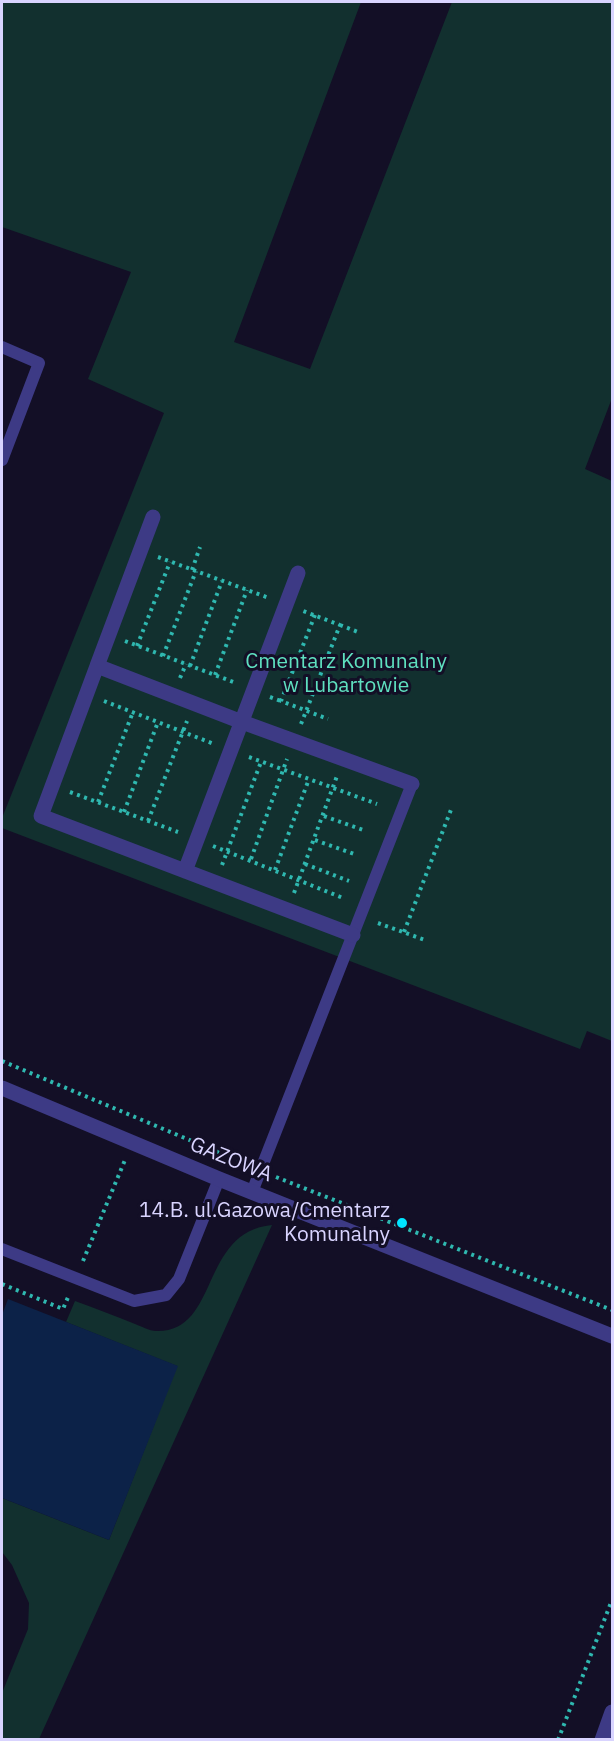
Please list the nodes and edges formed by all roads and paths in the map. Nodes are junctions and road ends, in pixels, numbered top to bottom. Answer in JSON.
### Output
{"nodes":[{"id":1,"x":2,"y":347,"type":"edge"},
{"id":2,"x":2,"y":460,"type":"edge"},
{"id":3,"x":153,"y":517,"type":"dead end"},
{"id":4,"x":200,"y":547,"type":"dead end"},
{"id":5,"x":140,"y":551,"type":"junction"},
{"id":6,"x":170,"y":562,"type":"junction"},
{"id":7,"x":194,"y":571,"type":"junction"},
{"id":8,"x":298,"y":573,"type":"dead end"},
{"id":9,"x":222,"y":581,"type":"junction"},
{"id":10,"x":248,"y":590,"type":"junction"},
{"id":11,"x":271,"y":594,"type":"dead end"},
{"id":12,"x":286,"y":605,"type":"junction"},
{"id":13,"x":315,"y":615,"type":"junction"},
{"id":14,"x":340,"y":625,"type":"junction"},
{"id":15,"x":358,"y":632,"type":"dead end"},
{"id":16,"x":108,"y":635,"type":"junction"},
{"id":17,"x":137,"y":646,"type":"junction"},
{"id":18,"x":163,"y":656,"type":"junction"},
{"id":19,"x":97,"y":666,"type":"junction"},
{"id":20,"x":190,"y":666,"type":"junction"},
{"id":21,"x":215,"y":675,"type":"junction"},
{"id":22,"x":254,"y":690,"type":"junction"},
{"id":23,"x":86,"y":694,"type":"junction"},
{"id":24,"x":281,"y":701,"type":"junction"},
{"id":25,"x":194,"y":704,"type":"junction"},
{"id":26,"x":306,"y":711,"type":"junction"},
{"id":27,"x":133,"y":712,"type":"junction"},
{"id":28,"x":328,"y":719,"type":"dead end"},
{"id":29,"x":158,"y":722,"type":"junction"},
{"id":30,"x":242,"y":722,"type":"junction"},
{"id":31,"x":183,"y":732,"type":"junction"},
{"id":32,"x":294,"y":741,"type":"junction"},
{"id":33,"x":231,"y":751,"type":"junction"},
{"id":34,"x":343,"y":758,"type":"junction"},
{"id":35,"x":261,"y":762,"type":"junction"},
{"id":36,"x":283,"y":770,"type":"junction"},
{"id":37,"x":309,"y":779,"type":"junction"},
{"id":38,"x":412,"y":784,"type":"joint"},
{"id":39,"x":332,"y":788,"type":"junction"},
{"id":40,"x":98,"y":802,"type":"dead end"},
{"id":41,"x":376,"y":804,"type":"dead end"},
{"id":42,"x":452,"y":807,"type":"dead end"},
{"id":43,"x":124,"y":812,"type":"dead end"},
{"id":44,"x":324,"y":816,"type":"junction"},
{"id":45,"x":148,"y":821,"type":"dead end"},
{"id":46,"x":366,"y":831,"type":"dead end"},
{"id":47,"x":315,"y":840,"type":"junction"},
{"id":48,"x":357,"y":855,"type":"dead end"},
{"id":49,"x":251,"y":859,"type":"dead end"},
{"id":50,"x":305,"y":864,"type":"junction"},
{"id":51,"x":275,"y":870,"type":"dead end"},
{"id":52,"x":185,"y":871,"type":"junction"},
{"id":53,"x":299,"y":880,"type":"junction"},
{"id":54,"x":349,"y":881,"type":"dead end"},
{"id":55,"x":216,"y":883,"type":"junction"},
{"id":56,"x":343,"y":898,"type":"dead end"},
{"id":57,"x":288,"y":910,"type":"junction"},
{"id":58,"x":360,"y":916,"type":"junction"},
{"id":59,"x":404,"y":932,"type":"junction"},
{"id":60,"x":353,"y":935,"type":"junction"},
{"id":61,"x":425,"y":940,"type":"dead end"},
{"id":62,"x":2,"y":1061,"type":"edge"},
{"id":63,"x":2,"y":1088,"type":"edge"},
{"id":64,"x":143,"y":1121,"type":"junction"},
{"id":65,"x":132,"y":1143,"type":"junction"},
{"id":66,"x":260,"y":1170,"type":"junction"},
{"id":67,"x":219,"y":1179,"type":"junction"},
{"id":68,"x":252,"y":1192,"type":"junction"},
{"id":69,"x":2,"y":1249,"type":"edge"},
{"id":70,"x":76,"y":1279,"type":"junction"},
{"id":71,"x":2,"y":1284,"type":"edge"},
{"id":72,"x":612,"y":1310,"type":"edge"},
{"id":73,"x":612,"y":1336,"type":"edge"},
{"id":74,"x":612,"y":1600,"type":"edge"},
{"id":75,"x":612,"y":1712,"type":"edge"},
{"id":76,"x":558,"y":1740,"type":"edge"},
{"id":77,"x":602,"y":1740,"type":"edge"}],
"edges":[{"from":1,"to":2,"type":"lane"},
{"from":3,"to":5,"type":"street"},
{"from":4,"to":7,"type":"path"},
{"from":5,"to":6,"type":"path"},
{"from":5,"to":16,"type":"street"},
{"from":6,"to":7,"type":"path"},
{"from":6,"to":17,"type":"path"},
{"from":7,"to":9,"type":"path"},
{"from":7,"to":18,"type":"path"},
{"from":8,"to":12,"type":"street"},
{"from":9,"to":10,"type":"path"},
{"from":9,"to":20,"type":"path"},
{"from":10,"to":11,"type":"path"},
{"from":10,"to":21,"type":"path"},
{"from":12,"to":13,"type":"path"},
{"from":12,"to":22,"type":"street"},
{"from":13,"to":14,"type":"path"},
{"from":13,"to":24,"type":"path"},
{"from":14,"to":15,"type":"path"},
{"from":14,"to":26,"type":"path"},
{"from":16,"to":17,"type":"path"},
{"from":16,"to":19,"type":"street"},
{"from":17,"to":18,"type":"path"},
{"from":18,"to":20,"type":"path"},
{"from":19,"to":23,"type":"street"},
{"from":19,"to":25,"type":"street"},
{"from":20,"to":21,"type":"path"},
{"from":21,"to":22,"type":"path"},
{"from":22,"to":24,"type":"path"},
{"from":22,"to":30,"type":"street"},
{"from":23,"to":27,"type":"path"},
{"from":23,"to":52,"type":"street"},
{"from":24,"to":26,"type":"path"},
{"from":25,"to":30,"type":"street"},
{"from":25,"to":31,"type":"path"},
{"from":26,"to":28,"type":"path"},
{"from":26,"to":32,"type":"path"},
{"from":27,"to":29,"type":"path"},
{"from":27,"to":40,"type":"path"},
{"from":29,"to":31,"type":"path"},
{"from":29,"to":43,"type":"path"},
{"from":30,"to":32,"type":"street"},
{"from":30,"to":33,"type":"street"},
{"from":31,"to":33,"type":"path"},
{"from":31,"to":45,"type":"path"},
{"from":32,"to":34,"type":"street"},
{"from":32,"to":36,"type":"path"},
{"from":33,"to":35,"type":"path"},
{"from":33,"to":52,"type":"street"},
{"from":34,"to":38,"type":"street"},
{"from":34,"to":39,"type":"path"},
{"from":35,"to":36,"type":"path"},
{"from":35,"to":55,"type":"path"},
{"from":36,"to":37,"type":"path"},
{"from":36,"to":49,"type":"path"},
{"from":37,"to":39,"type":"path"},
{"from":37,"to":51,"type":"path"},
{"from":38,"to":58,"type":"lane"},
{"from":39,"to":41,"type":"path"},
{"from":39,"to":44,"type":"path"},
{"from":42,"to":59,"type":"path"},
{"from":44,"to":46,"type":"path"},
{"from":44,"to":47,"type":"path"},
{"from":47,"to":48,"type":"path"},
{"from":47,"to":50,"type":"path"},
{"from":50,"to":53,"type":"path"},
{"from":50,"to":54,"type":"path"},
{"from":52,"to":55,"type":"street"},
{"from":53,"to":56,"type":"path"},
{"from":53,"to":57,"type":"path"},
{"from":55,"to":57,"type":"street"},
{"from":57,"to":60,"type":"street"},
{"from":58,"to":59,"type":"path"},
{"from":58,"to":60,"type":"lane"},
{"from":59,"to":61,"type":"path"},
{"from":60,"to":66,"type":"lane"},
{"from":62,"to":64,"type":"path"},
{"from":63,"to":65,"type":"street","name":"GAZOWA"},
{"from":64,"to":65,"type":"path"},
{"from":64,"to":66,"type":"path"},
{"from":65,"to":67,"type":"street","name":"GAZOWA"},
{"from":65,"to":70,"type":"path"},
{"from":66,"to":68,"type":"lane"},
{"from":66,"to":72,"type":"path"},
{"from":67,"to":68,"type":"street","name":"GAZOWA"},
{"from":67,"to":70,"type":"lane"},
{"from":68,"to":73,"type":"street","name":"GAZOWA"},
{"from":69,"to":70,"type":"lane"},
{"from":70,"to":71,"type":"path"},
{"from":74,"to":76,"type":"path"},
{"from":75,"to":77,"type":"street"}]}
